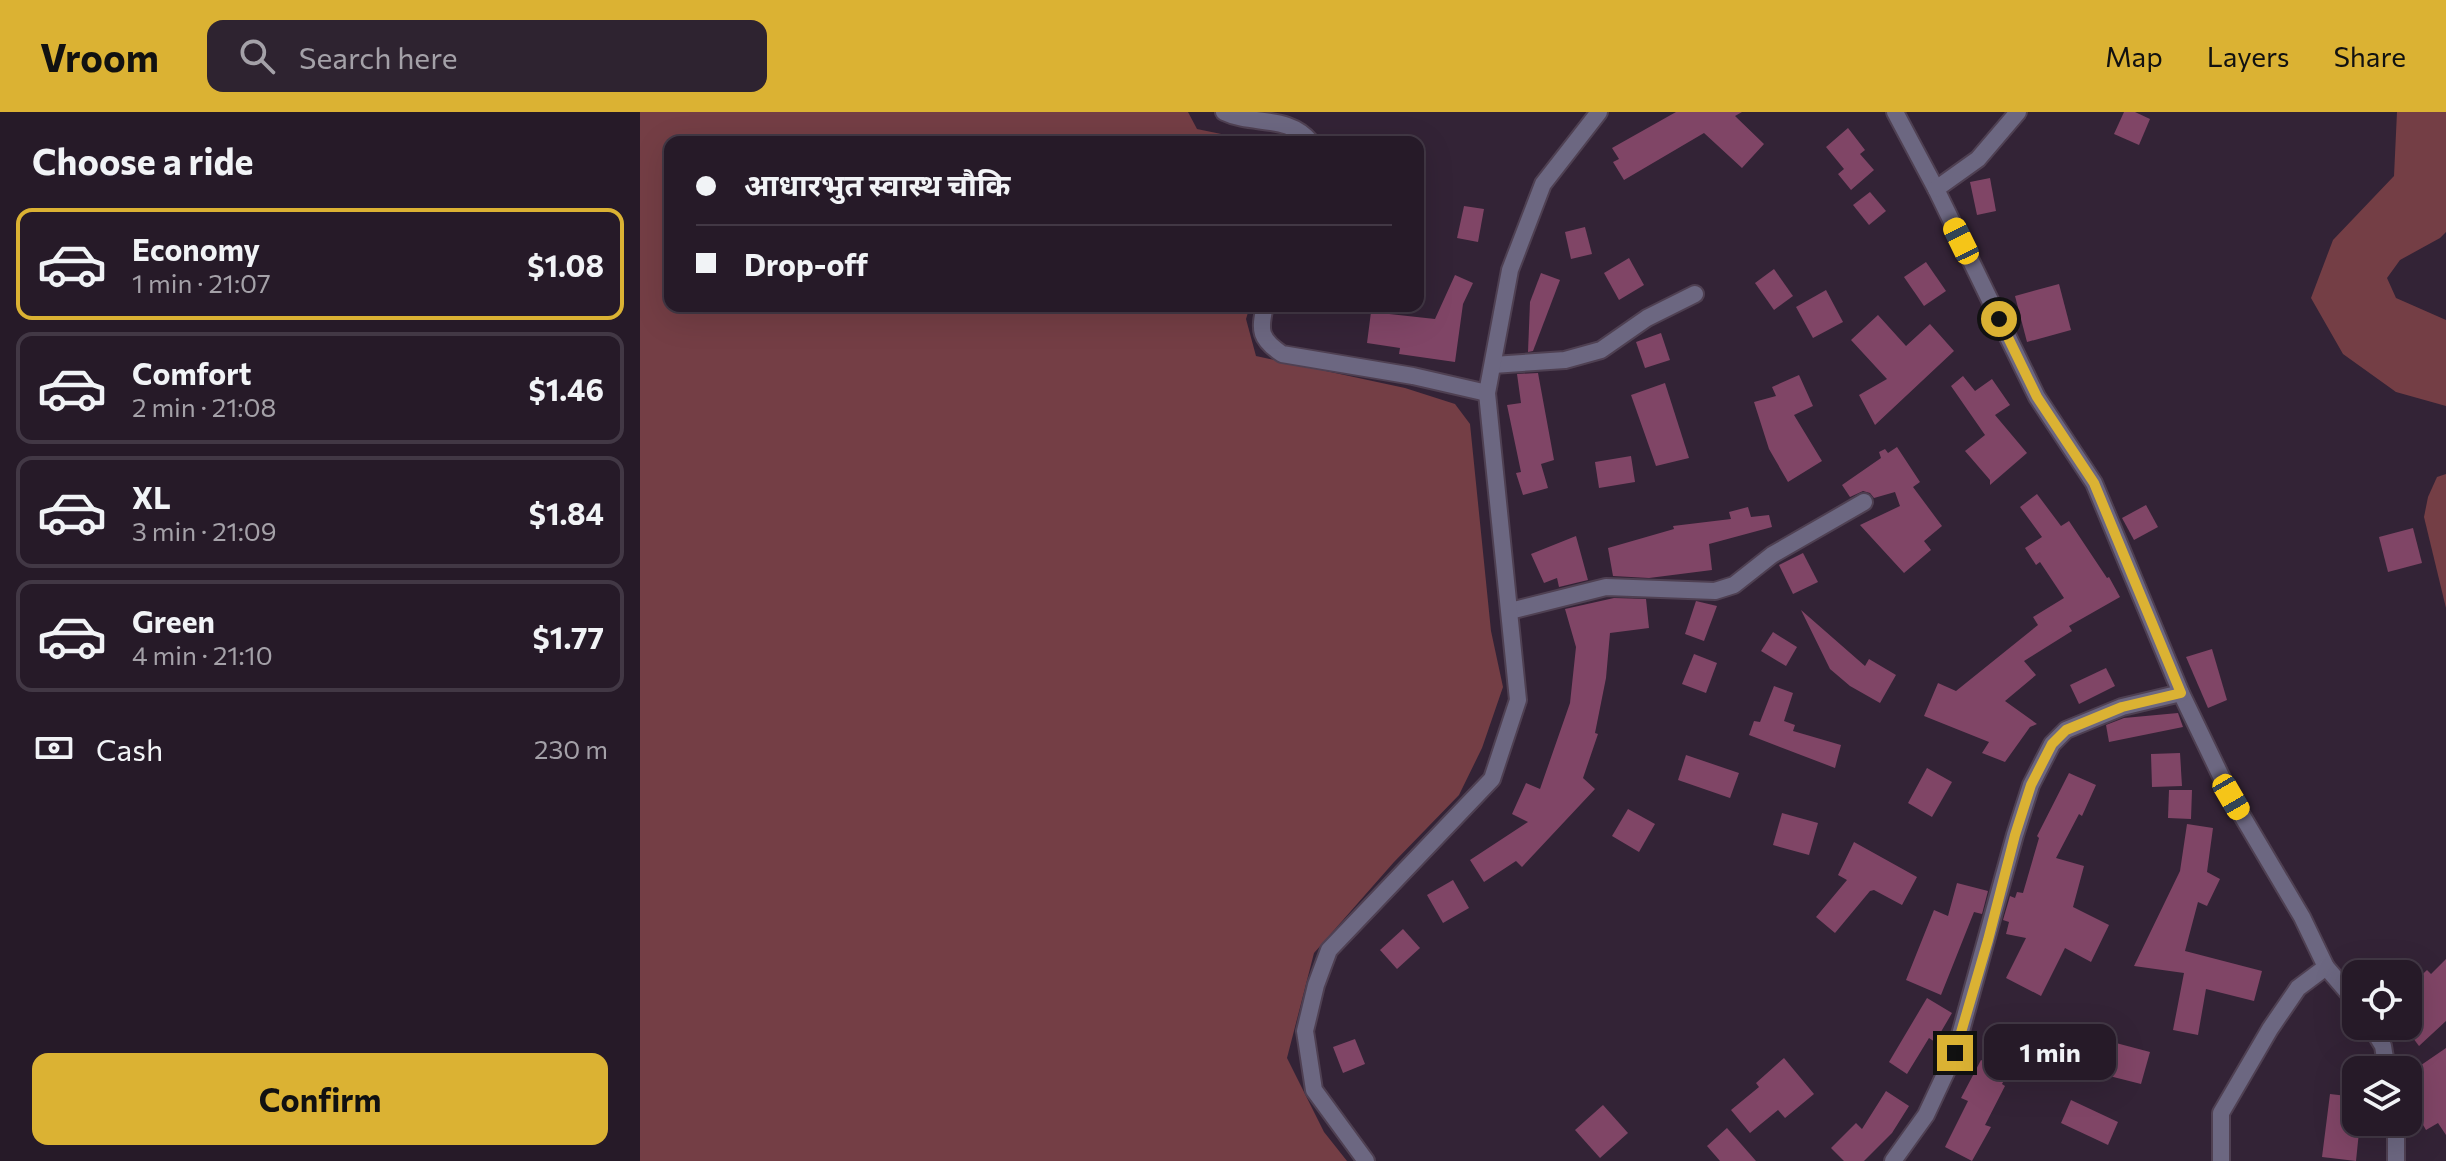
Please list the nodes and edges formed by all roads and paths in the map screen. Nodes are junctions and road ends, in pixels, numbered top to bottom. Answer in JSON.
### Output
{"nodes":[{"id":1,"x":1224,"y":112,"type":"edge"},
{"id":2,"x":1599,"y":112,"type":"edge"},
{"id":3,"x":1895,"y":112,"type":"edge"},
{"id":4,"x":2018,"y":112,"type":"edge"},
{"id":5,"x":1306,"y":136,"type":"edge"},
{"id":6,"x":1936,"y":189,"type":"junction"},
{"id":7,"x":1695,"y":294,"type":"dead end"},
{"id":8,"x":1264,"y":312,"type":"edge"},
{"id":9,"x":1493,"y":365,"type":"junction"},
{"id":10,"x":1487,"y":393,"type":"junction"},
{"id":11,"x":1864,"y":502,"type":"dead end"},
{"id":12,"x":1510,"y":611,"type":"junction"},
{"id":13,"x":2181,"y":693,"type":"junction"},
{"id":14,"x":2326,"y":967,"type":"junction"},
{"id":15,"x":2342,"y":986,"type":"edge"},
{"id":16,"x":2396,"y":1136,"type":"edge"},
{"id":17,"x":1366,"y":1161,"type":"edge"},
{"id":18,"x":1893,"y":1161,"type":"edge"},
{"id":19,"x":2221,"y":1161,"type":"edge"},
{"id":20,"x":2396,"y":1161,"type":"edge"}],
"edges":[{"from":1,"to":5,"type":"street"},
{"from":2,"to":9,"type":"street"},
{"from":3,"to":6,"type":"street"},
{"from":4,"to":6,"type":"street"},
{"from":6,"to":13,"type":"street"},
{"from":7,"to":9,"type":"street"},
{"from":8,"to":10,"type":"street"},
{"from":9,"to":10,"type":"street"},
{"from":10,"to":12,"type":"street"},
{"from":11,"to":12,"type":"street"},
{"from":12,"to":17,"type":"street"},
{"from":13,"to":14,"type":"street"},
{"from":13,"to":18,"type":"street"},
{"from":14,"to":15,"type":"street"},
{"from":14,"to":19,"type":"street"},
{"from":16,"to":20,"type":"street"}]}
